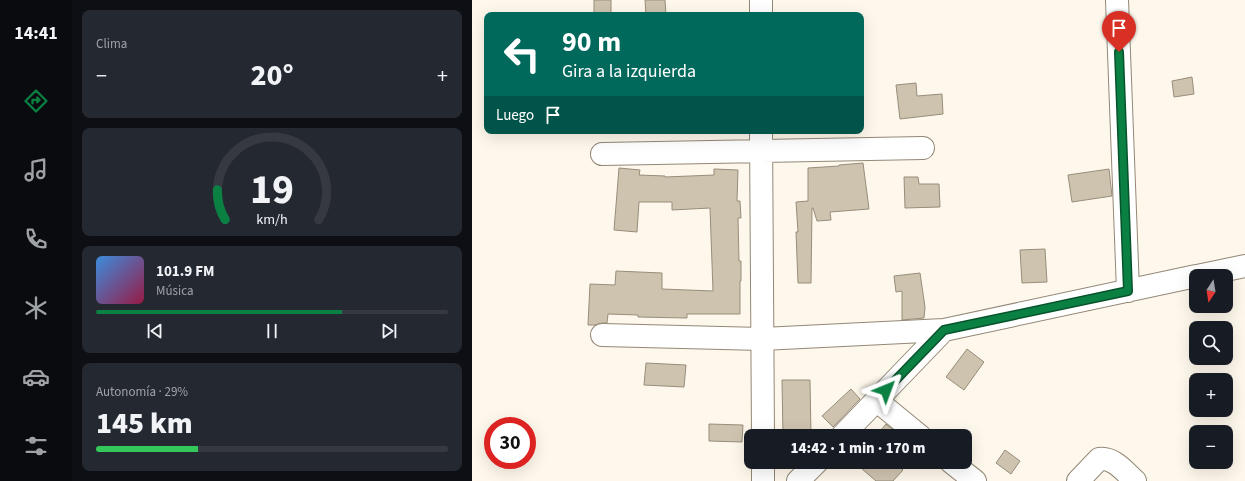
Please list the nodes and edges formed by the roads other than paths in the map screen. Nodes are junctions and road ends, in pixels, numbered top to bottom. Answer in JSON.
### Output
{"nodes":[{"id":1,"x":760,"y":0,"type":"edge"},
{"id":2,"x":1117,"y":0,"type":"edge"},
{"id":3,"x":761,"y":12,"type":"edge"},
{"id":4,"x":761,"y":141,"type":"edge"},
{"id":5,"x":923,"y":148,"type":"dead end"},
{"id":6,"x":602,"y":154,"type":"dead end"},
{"id":7,"x":1245,"y":266,"type":"edge"},
{"id":8,"x":1231,"y":269,"type":"edge"},
{"id":9,"x":1189,"y":278,"type":"edge"},
{"id":10,"x":1128,"y":291,"type":"junction"},
{"id":11,"x":944,"y":330,"type":"junction"},
{"id":12,"x":602,"y":335,"type":"dead end"},
{"id":13,"x":762,"y":339,"type":"junction"},
{"id":14,"x":876,"y":400,"type":"junction"},
{"id":15,"x":763,"y":429,"type":"edge"},
{"id":16,"x":849,"y":429,"type":"edge"},
{"id":17,"x":911,"y":429,"type":"edge"},
{"id":18,"x":763,"y":469,"type":"edge"},
{"id":19,"x":810,"y":469,"type":"edge"},
{"id":20,"x":960,"y":469,"type":"edge"},
{"id":21,"x":763,"y":481,"type":"edge"},
{"id":22,"x":798,"y":481,"type":"edge"},
{"id":23,"x":975,"y":481,"type":"edge"},
{"id":24,"x":1078,"y":481,"type":"edge"},
{"id":25,"x":1135,"y":481,"type":"edge"}],
"edges":[{"from":1,"to":3,"type":"street"},
{"from":2,"to":10,"type":"street"},
{"from":4,"to":5,"type":"street"},
{"from":4,"to":6,"type":"street"},
{"from":4,"to":13,"type":"street"},
{"from":7,"to":8,"type":"street"},
{"from":9,"to":10,"type":"street"},
{"from":10,"to":11,"type":"street"},
{"from":11,"to":13,"type":"street"},
{"from":11,"to":14,"type":"street"},
{"from":12,"to":13,"type":"street"},
{"from":13,"to":15,"type":"street"},
{"from":14,"to":16,"type":"street"},
{"from":14,"to":17,"type":"street"},
{"from":18,"to":21,"type":"street"},
{"from":19,"to":22,"type":"street"},
{"from":20,"to":23,"type":"street"},
{"from":24,"to":25,"type":"street"}]}
